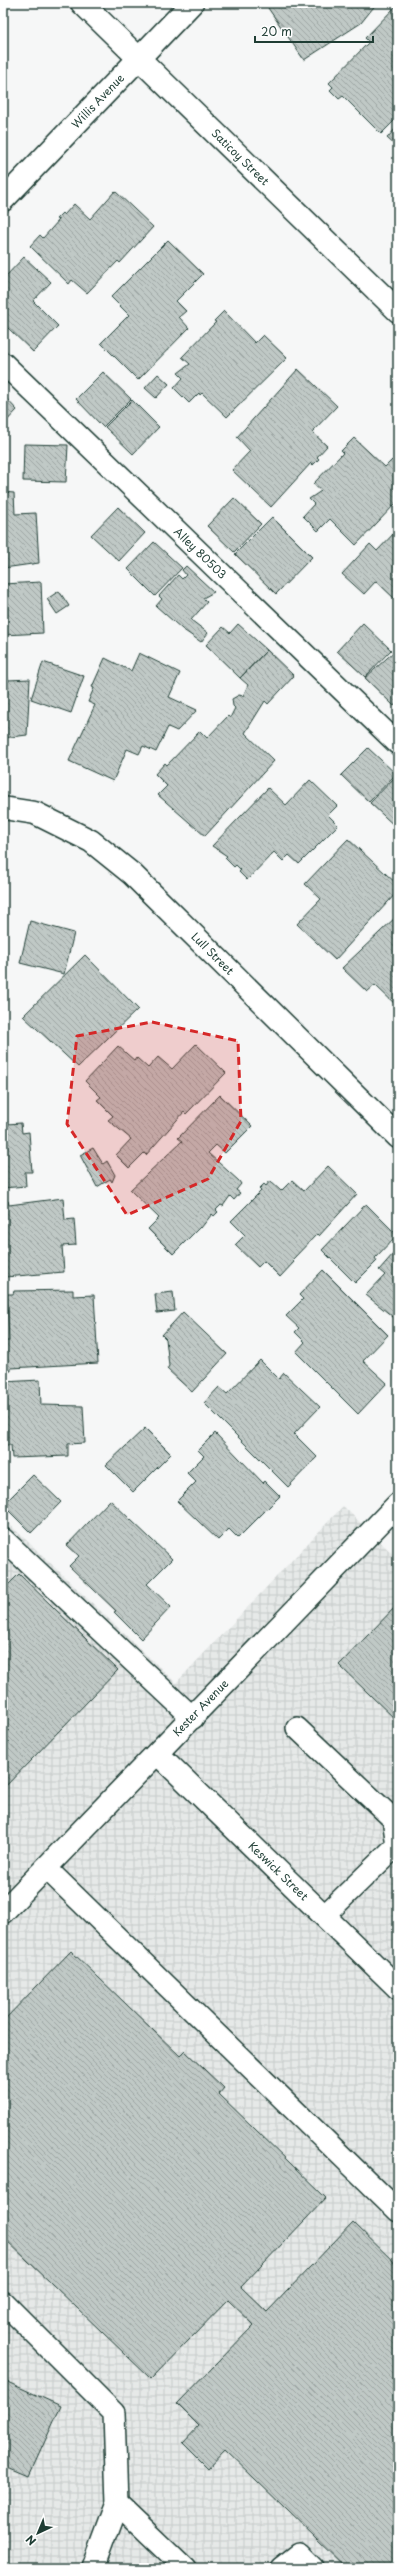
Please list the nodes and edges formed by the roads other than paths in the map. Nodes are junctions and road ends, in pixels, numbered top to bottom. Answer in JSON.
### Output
{"nodes":[{"id":1,"x":82,"y":3,"type":"edge"},
{"id":2,"x":192,"y":3,"type":"edge"},
{"id":3,"x":137,"y":60,"type":"junction"},
{"id":4,"x":3,"y":200,"type":"edge"},
{"id":5,"x":398,"y":311,"type":"edge"},
{"id":6,"x":3,"y":363,"type":"edge"},
{"id":7,"x":398,"y":744,"type":"edge"},
{"id":8,"x":3,"y":808,"type":"edge"},
{"id":9,"x":398,"y":1137,"type":"edge"},
{"id":10,"x":398,"y":1504,"type":"edge"},
{"id":11,"x":3,"y":1539,"type":"edge"},
{"id":12,"x":193,"y":1718,"type":"junction"},
{"id":13,"x":297,"y":1728,"type":"dead end"},
{"id":14,"x":158,"y":1754,"type":"junction"},
{"id":15,"x":46,"y":1868,"type":"junction"},
{"id":16,"x":3,"y":1912,"type":"edge"},
{"id":17,"x":324,"y":1916,"type":"junction"},
{"id":18,"x":398,"y":1988,"type":"edge"},
{"id":19,"x":398,"y":2211,"type":"edge"},
{"id":20,"x":3,"y":2302,"type":"edge"},
{"id":21,"x":117,"y":2503,"type":"junction"},
{"id":22,"x":93,"y":2568,"type":"edge"},
{"id":23,"x":185,"y":2568,"type":"edge"},
{"id":24,"x":281,"y":2568,"type":"edge"},
{"id":25,"x":313,"y":2568,"type":"edge"}],
"edges":[{"from":1,"to":3,"type":"street","name":"Saticoy Street"},
{"from":2,"to":3,"type":"street","name":"Willis Avenue"},
{"from":3,"to":4,"type":"street","name":"Willis Avenue"},
{"from":3,"to":5,"type":"street","name":"Saticoy Street"},
{"from":6,"to":7,"type":"lane","name":"Alley 80503"},
{"from":8,"to":9,"type":"street","name":"Lull Street"},
{"from":10,"to":12,"type":"street","name":"Kester Avenue"},
{"from":11,"to":12,"type":"lane"},
{"from":12,"to":14,"type":"street","name":"Kester Avenue"},
{"from":13,"to":17,"type":"lane"},
{"from":14,"to":15,"type":"street","name":"Kester Avenue"},
{"from":14,"to":17,"type":"street","name":"Keswick Street"},
{"from":15,"to":16,"type":"street","name":"Kester Avenue"},
{"from":15,"to":19,"type":"lane"},
{"from":17,"to":18,"type":"street","name":"Keswick Street"},
{"from":20,"to":21,"type":"lane"},
{"from":21,"to":22,"type":"lane"},
{"from":21,"to":23,"type":"lane"},
{"from":24,"to":25,"type":"lane"}]}
